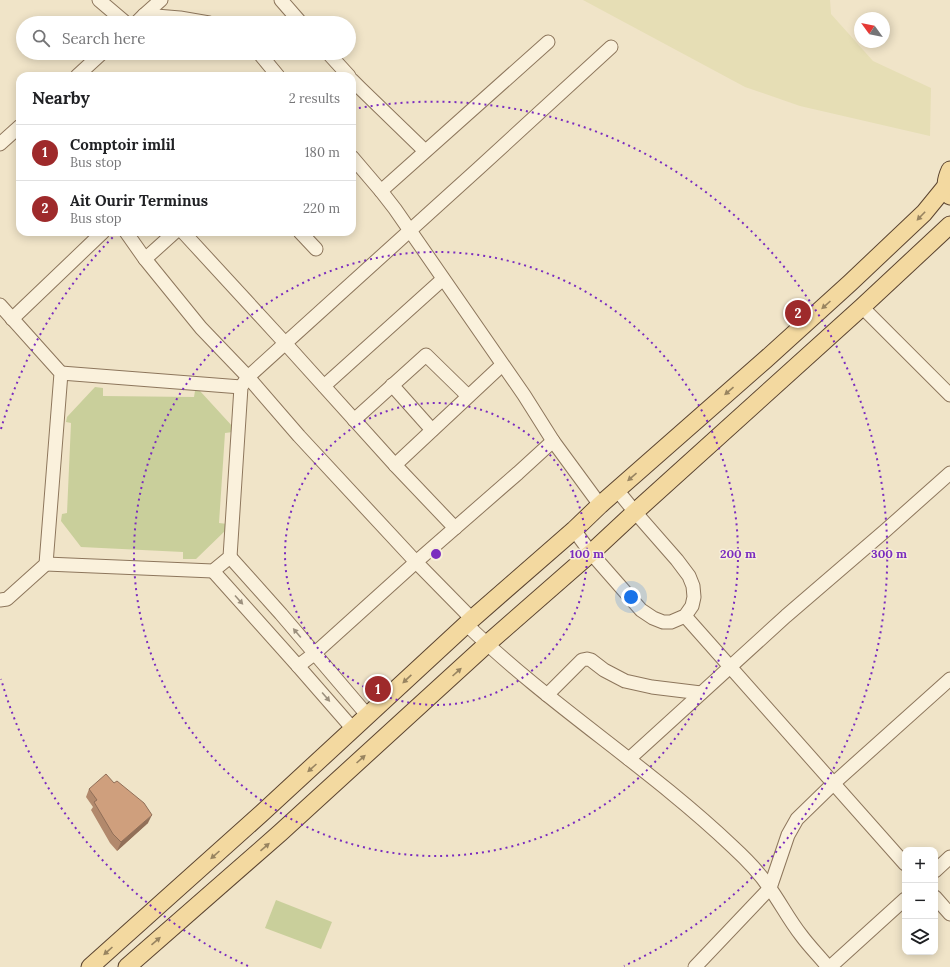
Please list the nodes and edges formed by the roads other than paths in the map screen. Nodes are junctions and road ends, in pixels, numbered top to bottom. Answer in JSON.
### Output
{"nodes":[{"id":1,"x":99,"y":0,"type":"edge"},
{"id":2,"x":161,"y":0,"type":"edge"},
{"id":3,"x":281,"y":0,"type":"edge"},
{"id":4,"x":118,"y":16,"type":"edge"},
{"id":5,"x":143,"y":16,"type":"edge"},
{"id":6,"x":295,"y":16,"type":"edge"},
{"id":7,"x":548,"y":42,"type":"dead end"},
{"id":8,"x":611,"y":47,"type":"dead end"},
{"id":9,"x":94,"y":60,"type":"edge"},
{"id":10,"x":264,"y":60,"type":"edge"},
{"id":11,"x":334,"y":60,"type":"edge"},
{"id":12,"x":81,"y":72,"type":"edge"},
{"id":13,"x":275,"y":72,"type":"edge"},
{"id":14,"x":345,"y":72,"type":"edge"},
{"id":15,"x":356,"y":84,"type":"edge"},
{"id":16,"x":16,"y":130,"type":"edge"},
{"id":17,"x":0,"y":144,"type":"edge"},
{"id":18,"x":425,"y":151,"type":"junction"},
{"id":19,"x":356,"y":162,"type":"edge"},
{"id":20,"x":949,"y":184,"type":"edge"},
{"id":21,"x":381,"y":190,"type":"junction"},
{"id":22,"x":950,"y":225,"type":"edge"},
{"id":23,"x":410,"y":230,"type":"junction"},
{"id":24,"x":99,"y":236,"type":"edge"},
{"id":25,"x":129,"y":236,"type":"edge"},
{"id":26,"x":171,"y":236,"type":"edge"},
{"id":27,"x":187,"y":236,"type":"edge"},
{"id":28,"x":304,"y":236,"type":"edge"},
{"id":29,"x":316,"y":250,"type":"dead end"},
{"id":30,"x":145,"y":259,"type":"junction"},
{"id":31,"x":443,"y":279,"type":"junction"},
{"id":32,"x":0,"y":305,"type":"edge"},
{"id":33,"x":862,"y":307,"type":"junction"},
{"id":34,"x":12,"y":319,"type":"junction"},
{"id":35,"x":286,"y":343,"type":"junction"},
{"id":36,"x":502,"y":364,"type":"junction"},
{"id":37,"x":61,"y":373,"type":"junction"},
{"id":38,"x":244,"y":382,"type":"junction"},
{"id":39,"x":324,"y":386,"type":"junction"},
{"id":40,"x":392,"y":386,"type":"junction"},
{"id":41,"x":950,"y":395,"type":"edge"},
{"id":42,"x":468,"y":396,"type":"junction"},
{"id":43,"x":354,"y":420,"type":"junction"},
{"id":44,"x":432,"y":430,"type":"junction"},
{"id":45,"x":553,"y":441,"type":"junction"},
{"id":46,"x":395,"y":465,"type":"junction"},
{"id":47,"x":950,"y":473,"type":"edge"},
{"id":48,"x":617,"y":490,"type":"junction"},
{"id":49,"x":600,"y":505,"type":"junction"},
{"id":50,"x":634,"y":512,"type":"junction"},
{"id":51,"x":454,"y":528,"type":"junction"},
{"id":52,"x":574,"y":530,"type":"junction"},
{"id":53,"x":591,"y":553,"type":"junction"},
{"id":54,"x":230,"y":557,"type":"junction"},
{"id":55,"x":416,"y":562,"type":"junction"},
{"id":56,"x":46,"y":564,"type":"junction"},
{"id":57,"x":213,"y":571,"type":"junction"},
{"id":58,"x":0,"y":600,"type":"edge"},
{"id":59,"x":686,"y":616,"type":"junction"},
{"id":60,"x":469,"y":622,"type":"junction"},
{"id":61,"x":487,"y":644,"type":"junction"},
{"id":62,"x":314,"y":654,"type":"junction"},
{"id":63,"x":298,"y":666,"type":"junction"},
{"id":64,"x":730,"y":666,"type":"junction"},
{"id":65,"x":950,"y":680,"type":"edge"},
{"id":66,"x":701,"y":693,"type":"junction"},
{"id":67,"x":547,"y":695,"type":"junction"},
{"id":68,"x":368,"y":716,"type":"junction"},
{"id":69,"x":353,"y":730,"type":"junction"},
{"id":70,"x":629,"y":759,"type":"junction"},
{"id":71,"x":834,"y":783,"type":"junction"},
{"id":72,"x":262,"y":813,"type":"junction"},
{"id":73,"x":280,"y":833,"type":"junction"},
{"id":74,"x":229,"y":842,"type":"junction"},
{"id":75,"x":950,"y":858,"type":"edge"},
{"id":76,"x":902,"y":861,"type":"edge"},
{"id":77,"x":247,"y":862,"type":"junction"},
{"id":78,"x":938,"y":868,"type":"edge"},
{"id":79,"x":770,"y":888,"type":"junction"},
{"id":80,"x":938,"y":901,"type":"edge"},
{"id":81,"x":902,"y":902,"type":"edge"},
{"id":82,"x":950,"y":914,"type":"edge"},
{"id":83,"x":90,"y":967,"type":"edge"},
{"id":84,"x":127,"y":967,"type":"edge"},
{"id":85,"x":695,"y":967,"type":"edge"},
{"id":86,"x":829,"y":967,"type":"edge"}],
"edges":[{"from":1,"to":4,"type":"street"},
{"from":2,"to":5,"type":"street"},
{"from":3,"to":6,"type":"street"},
{"from":7,"to":18,"type":"street"},
{"from":8,"to":23,"type":"street"},
{"from":9,"to":12,"type":"street"},
{"from":10,"to":13,"type":"street"},
{"from":11,"to":14,"type":"street"},
{"from":15,"to":18,"type":"street"},
{"from":16,"to":17,"type":"street"},
{"from":18,"to":21,"type":"street"},
{"from":19,"to":21,"type":"street"},
{"from":20,"to":48,"type":"main road","one_way":true},
{"from":21,"to":23,"type":"street"},
{"from":22,"to":33,"type":"main road"},
{"from":23,"to":31,"type":"street"},
{"from":23,"to":35,"type":"street"},
{"from":24,"to":34,"type":"street"},
{"from":25,"to":30,"type":"street"},
{"from":26,"to":30,"type":"street"},
{"from":27,"to":35,"type":"street"},
{"from":28,"to":29,"type":"street"},
{"from":30,"to":38,"type":"street"},
{"from":31,"to":36,"type":"street"},
{"from":31,"to":39,"type":"street"},
{"from":32,"to":34,"type":"street"},
{"from":33,"to":41,"type":"street"},
{"from":33,"to":50,"type":"main road"},
{"from":34,"to":37,"type":"street"},
{"from":35,"to":38,"type":"street"},
{"from":35,"to":39,"type":"street"},
{"from":36,"to":42,"type":"street"},
{"from":36,"to":45,"type":"street"},
{"from":37,"to":38,"type":"street"},
{"from":37,"to":56,"type":"street"},
{"from":38,"to":54,"type":"street"},
{"from":38,"to":55,"type":"street"},
{"from":39,"to":43,"type":"street"},
{"from":40,"to":42,"type":"street"},
{"from":40,"to":43,"type":"street"},
{"from":40,"to":44,"type":"street"},
{"from":42,"to":44,"type":"street"},
{"from":43,"to":46,"type":"street"},
{"from":44,"to":46,"type":"street"},
{"from":45,"to":49,"type":"street"},
{"from":45,"to":51,"type":"street"},
{"from":46,"to":51,"type":"street"},
{"from":47,"to":64,"type":"street"},
{"from":48,"to":49,"type":"main road"},
{"from":48,"to":50,"type":"street"},
{"from":49,"to":52,"type":"main road"},
{"from":50,"to":53,"type":"main road"},
{"from":50,"to":59,"type":"street"},
{"from":51,"to":55,"type":"street"},
{"from":52,"to":53,"type":"street"},
{"from":52,"to":60,"type":"main road"},
{"from":53,"to":59,"type":"street"},
{"from":53,"to":61,"type":"main road"},
{"from":54,"to":57,"type":"street"},
{"from":62,"to":54,"type":"street","one_way":true},
{"from":55,"to":60,"type":"street"},
{"from":55,"to":62,"type":"street"},
{"from":56,"to":57,"type":"street"},
{"from":56,"to":58,"type":"street"},
{"from":57,"to":63,"type":"street","one_way":true},
{"from":59,"to":64,"type":"street"},
{"from":60,"to":61,"type":"street"},
{"from":60,"to":68,"type":"main road","one_way":true},
{"from":61,"to":67,"type":"street"},
{"from":73,"to":61,"type":"main road","one_way":true},
{"from":62,"to":63,"type":"street"},
{"from":62,"to":68,"type":"street"},
{"from":63,"to":69,"type":"street","one_way":true},
{"from":64,"to":66,"type":"street"},
{"from":64,"to":71,"type":"street"},
{"from":65,"to":71,"type":"street"},
{"from":66,"to":67,"type":"street"},
{"from":66,"to":70,"type":"street"},
{"from":67,"to":70,"type":"street"},
{"from":68,"to":69,"type":"main road"},
{"from":69,"to":72,"type":"main road","one_way":true},
{"from":70,"to":79,"type":"street"},
{"from":71,"to":76,"type":"street"},
{"from":71,"to":79,"type":"street"},
{"from":72,"to":73,"type":"main road"},
{"from":72,"to":74,"type":"main road"},
{"from":77,"to":73,"type":"main road","one_way":true},
{"from":74,"to":77,"type":"main road"},
{"from":74,"to":83,"type":"main road","one_way":true},
{"from":75,"to":78,"type":"street"},
{"from":84,"to":77,"type":"main road","one_way":true},
{"from":79,"to":85,"type":"street"},
{"from":79,"to":86,"type":"street"},
{"from":80,"to":82,"type":"street"},
{"from":81,"to":86,"type":"street"}]}
